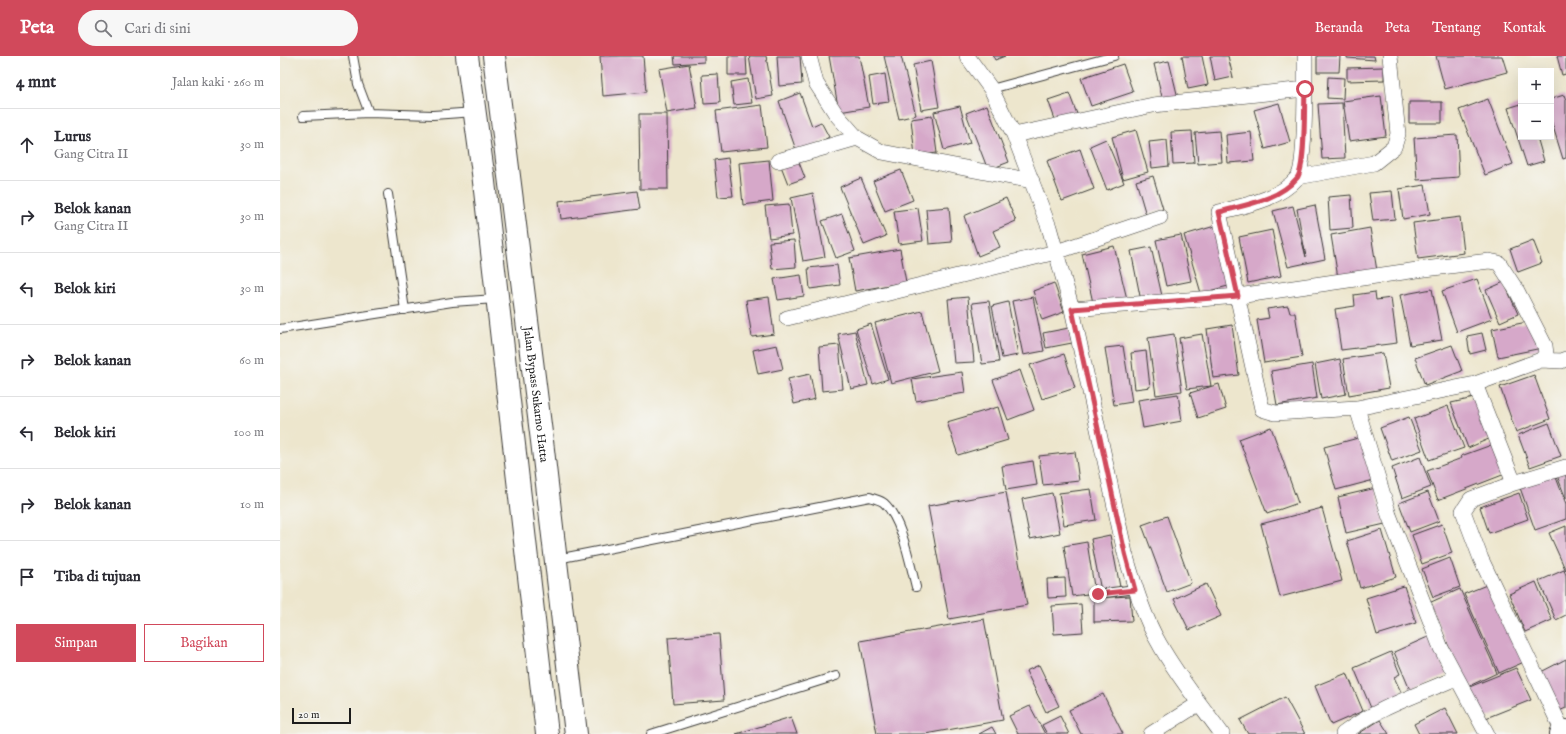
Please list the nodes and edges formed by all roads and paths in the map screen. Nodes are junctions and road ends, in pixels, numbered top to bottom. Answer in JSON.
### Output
{"nodes":[{"id":1,"x":353,"y":56,"type":"edge"},
{"id":2,"x":467,"y":56,"type":"edge"},
{"id":3,"x":494,"y":56,"type":"edge"},
{"id":4,"x":809,"y":56,"type":"edge"},
{"id":5,"x":967,"y":56,"type":"edge"},
{"id":6,"x":1114,"y":56,"type":"edge"},
{"id":7,"x":1305,"y":56,"type":"edge"},
{"id":8,"x":1390,"y":56,"type":"edge"},
{"id":9,"x":991,"y":89,"type":"junction"},
{"id":10,"x":1305,"y":89,"type":"junction"},
{"id":11,"x":475,"y":112,"type":"junction"},
{"id":12,"x":369,"y":113,"type":"junction"},
{"id":13,"x":303,"y":116,"type":"dead end"},
{"id":14,"x":1014,"y":135,"type":"junction"},
{"id":15,"x":857,"y":138,"type":"junction"},
{"id":16,"x":778,"y":161,"type":"dead end"},
{"id":17,"x":1298,"y":177,"type":"junction"},
{"id":18,"x":1032,"y":181,"type":"junction"},
{"id":19,"x":388,"y":194,"type":"dead end"},
{"id":20,"x":1160,"y":217,"type":"dead end"},
{"id":21,"x":1056,"y":252,"type":"junction"},
{"id":22,"x":1238,"y":296,"type":"junction"},
{"id":23,"x":496,"y":299,"type":"junction"},
{"id":24,"x":1072,"y":309,"type":"junction"},
{"id":25,"x":405,"y":310,"type":"junction"},
{"id":26,"x":788,"y":318,"type":"dead end"},
{"id":27,"x":280,"y":329,"type":"edge"},
{"id":28,"x":1566,"y":359,"type":"edge"},
{"id":29,"x":1541,"y":360,"type":"junction"},
{"id":30,"x":1475,"y":384,"type":"junction"},
{"id":31,"x":1357,"y":408,"type":"junction"},
{"id":32,"x":542,"y":441,"type":"junction"},
{"id":33,"x":513,"y":444,"type":"junction"},
{"id":34,"x":1566,"y":467,"type":"edge"},
{"id":35,"x":1514,"y":483,"type":"junction"},
{"id":36,"x":549,"y":497,"type":"junction"},
{"id":37,"x":520,"y":501,"type":"junction"},
{"id":38,"x":557,"y":560,"type":"junction"},
{"id":39,"x":916,"y":587,"type":"dead end"},
{"id":40,"x":1135,"y":590,"type":"junction"},
{"id":41,"x":1098,"y":594,"type":"dead end"},
{"id":42,"x":836,"y":676,"type":"dead end"},
{"id":43,"x":1456,"y":678,"type":"junction"},
{"id":44,"x":1198,"y":704,"type":"junction"},
{"id":45,"x":1564,"y":733,"type":"edge"},
{"id":46,"x":547,"y":734,"type":"edge"},
{"id":47,"x":576,"y":734,"type":"edge"},
{"id":48,"x":651,"y":734,"type":"edge"},
{"id":49,"x":1151,"y":734,"type":"edge"},
{"id":50,"x":1222,"y":734,"type":"edge"},
{"id":51,"x":1343,"y":734,"type":"edge"},
{"id":52,"x":1487,"y":734,"type":"edge"}],
"edges":[{"from":1,"to":12,"type":"lane"},
{"from":2,"to":11,"type":"highway"},
{"from":3,"to":32,"type":"highway","name":"Jalan Bypass Sukarno Hatta"},
{"from":4,"to":15,"type":"street"},
{"from":5,"to":9,"type":"street"},
{"from":6,"to":9,"type":"lane"},
{"from":7,"to":10,"type":"street"},
{"from":8,"to":17,"type":"street"},
{"from":9,"to":14,"type":"street"},
{"from":10,"to":14,"type":"street"},
{"from":10,"to":17,"type":"street"},
{"from":11,"to":12,"type":"lane"},
{"from":11,"to":23,"type":"highway"},
{"from":12,"to":13,"type":"lane"},
{"from":14,"to":18,"type":"street"},
{"from":15,"to":16,"type":"street"},
{"from":15,"to":18,"type":"street"},
{"from":17,"to":22,"type":"street"},
{"from":18,"to":21,"type":"street"},
{"from":19,"to":25,"type":"lane"},
{"from":20,"to":21,"type":"street"},
{"from":21,"to":24,"type":"street"},
{"from":21,"to":26,"type":"street"},
{"from":22,"to":24,"type":"street"},
{"from":22,"to":29,"type":"street"},
{"from":22,"to":31,"type":"street"},
{"from":23,"to":25,"type":"lane"},
{"from":23,"to":33,"type":"highway"},
{"from":24,"to":40,"type":"street"},
{"from":25,"to":27,"type":"lane"},
{"from":28,"to":29,"type":"street"},
{"from":29,"to":30,"type":"street"},
{"from":30,"to":31,"type":"street"},
{"from":30,"to":35,"type":"street"},
{"from":31,"to":43,"type":"street"},
{"from":32,"to":33,"type":"highway"},
{"from":32,"to":36,"type":"highway","name":"Jalan Bypass Sukarno Hatta"},
{"from":33,"to":37,"type":"highway"},
{"from":34,"to":35,"type":"street"},
{"from":35,"to":45,"type":"street"},
{"from":36,"to":37,"type":"highway"},
{"from":36,"to":38,"type":"highway","name":"Jalan Bypass Sukarno Hatta"},
{"from":37,"to":46,"type":"highway"},
{"from":38,"to":39,"type":"lane"},
{"from":38,"to":47,"type":"highway","name":"Jalan Bypass Sukarno Hatta"},
{"from":40,"to":41,"type":"lane"},
{"from":40,"to":44,"type":"street"},
{"from":42,"to":48,"type":"lane"},
{"from":43,"to":51,"type":"street"},
{"from":43,"to":52,"type":"street"},
{"from":44,"to":49,"type":"street"},
{"from":44,"to":50,"type":"street"}]}
